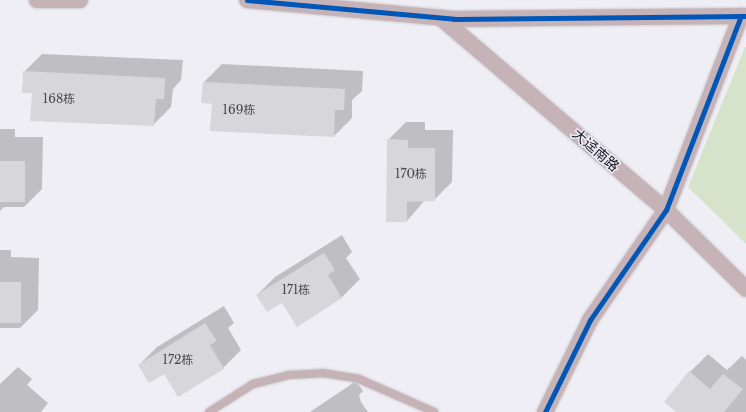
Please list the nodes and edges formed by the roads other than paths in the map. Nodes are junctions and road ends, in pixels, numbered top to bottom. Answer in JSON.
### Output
{"nodes":[{"id":1,"x":37,"y":0,"type":"edge"},
{"id":2,"x":80,"y":0,"type":"edge"},
{"id":3,"x":247,"y":0,"type":"edge"},
{"id":4,"x":744,"y":16,"type":"edge"},
{"id":5,"x":441,"y":18,"type":"junction"},
{"id":6,"x":666,"y":210,"type":"junction"},
{"id":7,"x":746,"y":289,"type":"edge"},
{"id":8,"x":209,"y":412,"type":"edge"},
{"id":9,"x":434,"y":412,"type":"edge"},
{"id":10,"x":545,"y":412,"type":"edge"}],
"edges":[{"from":1,"to":2,"type":"street"},
{"from":3,"to":5,"type":"street"},
{"from":4,"to":5,"type":"street"},
{"from":4,"to":6,"type":"street"},
{"from":5,"to":6,"type":"street","name":"大迳南路"},
{"from":6,"to":7,"type":"street","name":"大迳南路"},
{"from":6,"to":10,"type":"street"},
{"from":8,"to":9,"type":"lane"}]}
